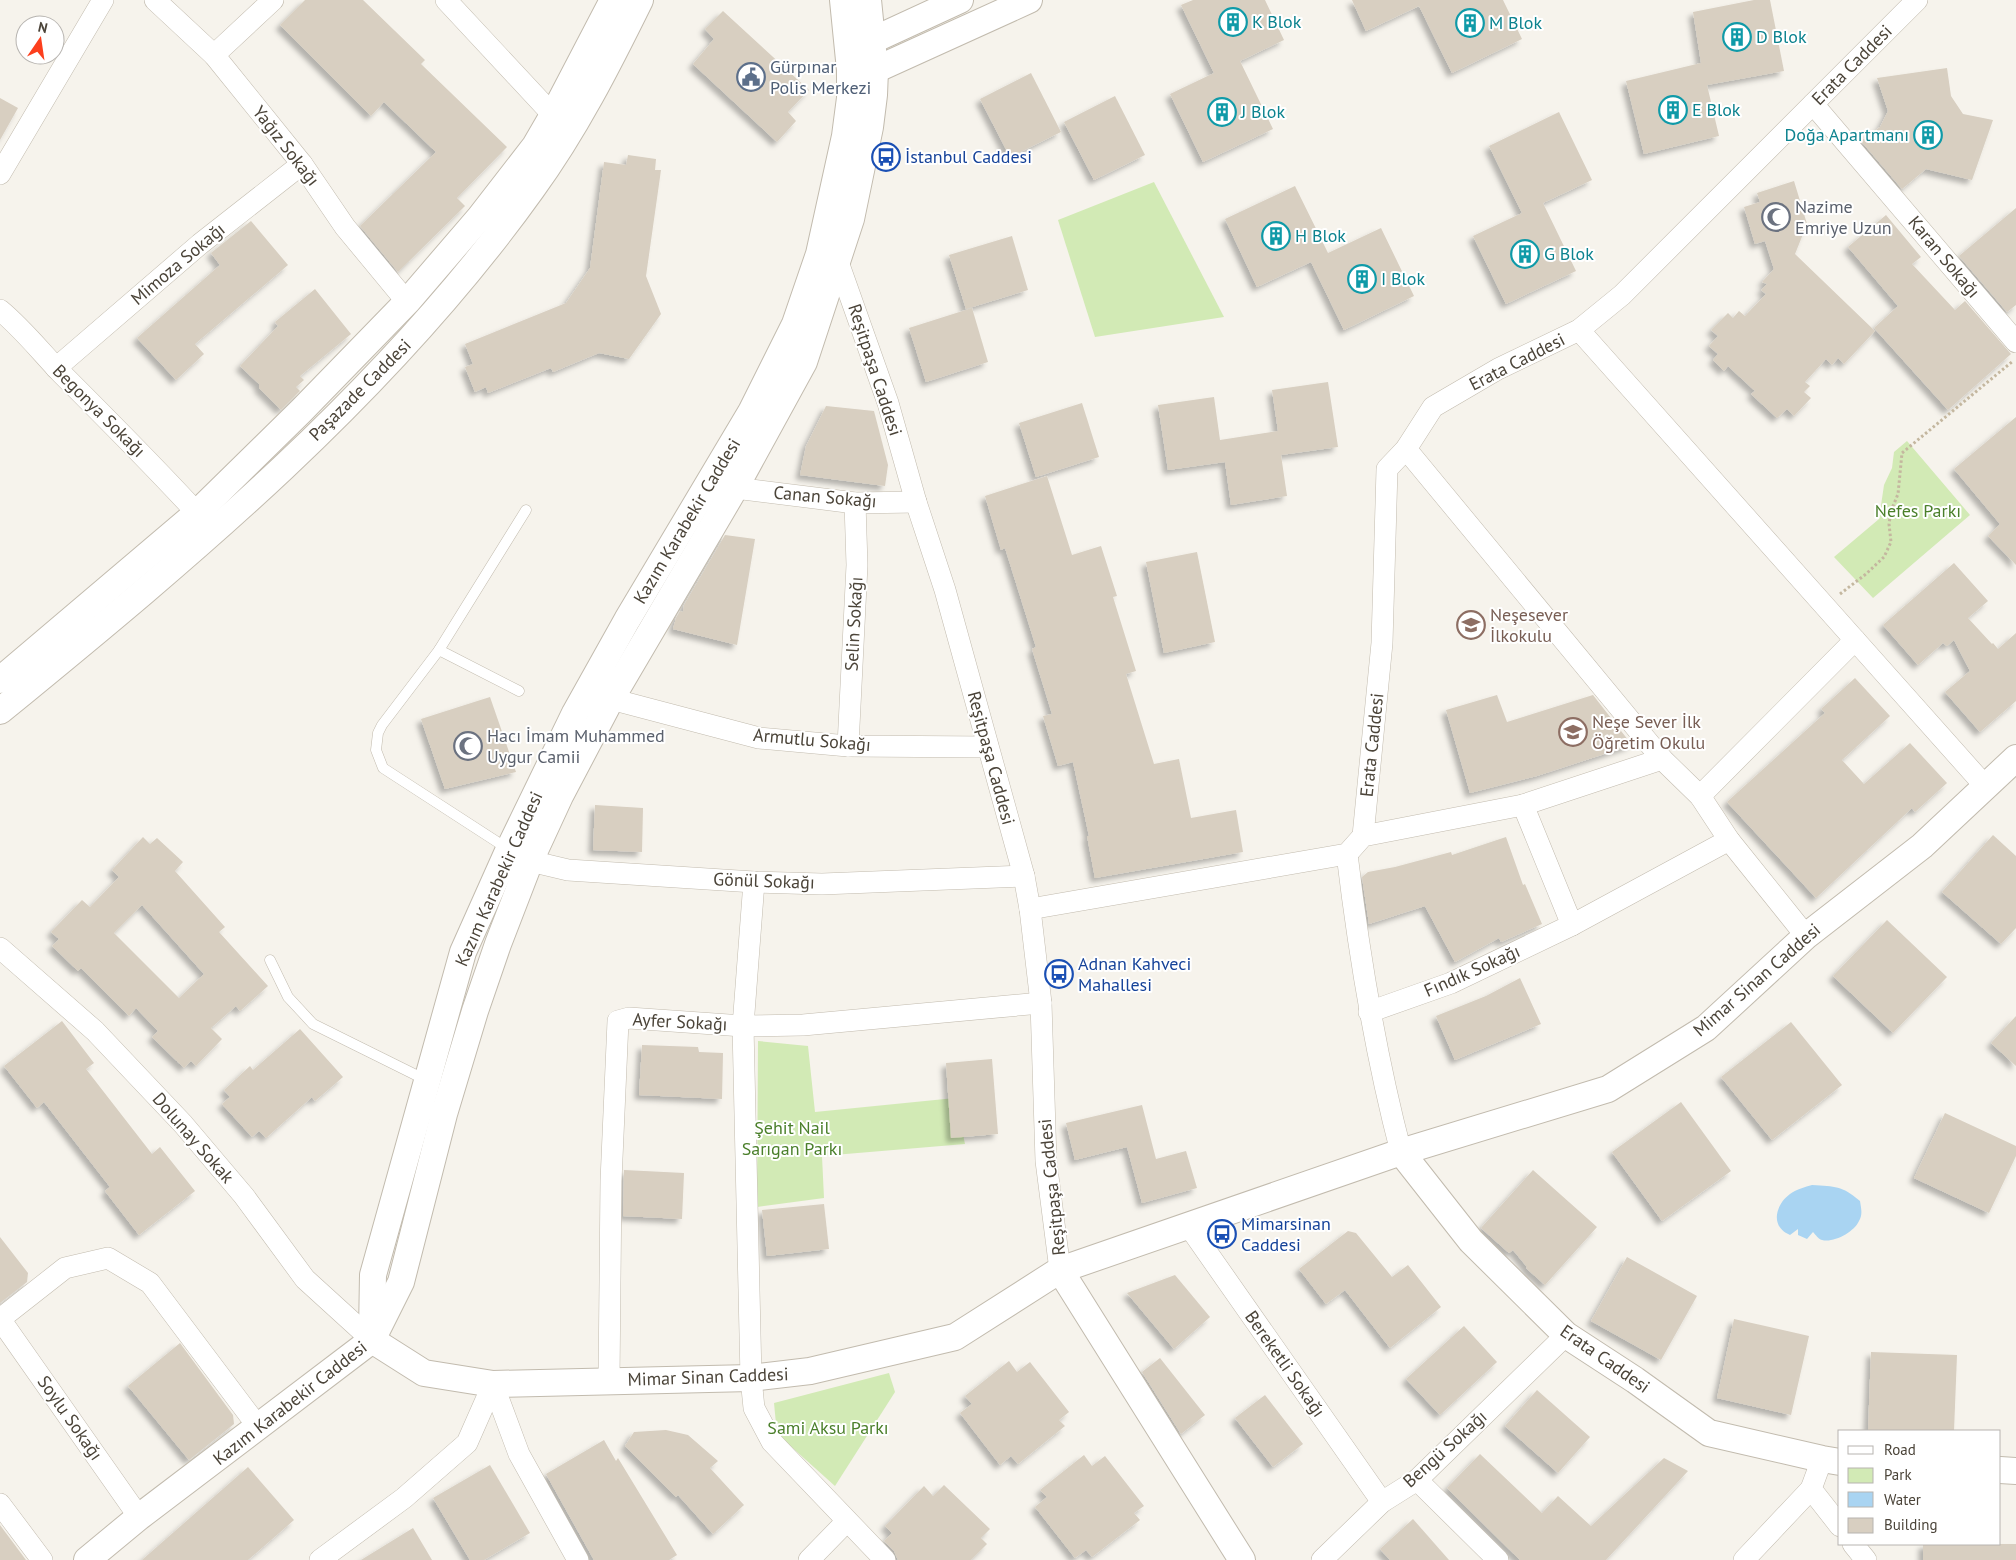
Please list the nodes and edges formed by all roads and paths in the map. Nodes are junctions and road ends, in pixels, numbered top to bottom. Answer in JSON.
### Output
{"nodes":[{"id":1,"x":103,"y":0,"type":"edge"},
{"id":2,"x":155,"y":0,"type":"edge"},
{"id":3,"x":273,"y":0,"type":"edge"},
{"id":4,"x":446,"y":0,"type":"edge"},
{"id":5,"x":612,"y":0,"type":"edge"},
{"id":6,"x":640,"y":0,"type":"edge"},
{"id":7,"x":843,"y":0,"type":"edge"},
{"id":8,"x":868,"y":0,"type":"edge"},
{"id":9,"x":960,"y":0,"type":"edge"},
{"id":10,"x":1029,"y":0,"type":"edge"},
{"id":11,"x":1917,"y":0,"type":"edge"},
{"id":12,"x":873,"y":41,"type":"junction"},
{"id":13,"x":214,"y":55,"type":"junction"},
{"id":14,"x":858,"y":63,"type":"junction"},
{"id":15,"x":1813,"y":104,"type":"junction"},
{"id":16,"x":553,"y":114,"type":"junction"},
{"id":17,"x":302,"y":164,"type":"junction"},
{"id":18,"x":0,"y":174,"type":"edge"},
{"id":19,"x":829,"y":258,"type":"junction"},
{"id":20,"x":407,"y":302,"type":"junction"},
{"id":21,"x":0,"y":310,"type":"edge"},
{"id":22,"x":423,"y":326,"type":"junction"},
{"id":23,"x":1579,"y":330,"type":"junction"},
{"id":24,"x":2016,"y":342,"type":"edge"},
{"id":25,"x":2016,"y":359,"type":"edge"},
{"id":26,"x":56,"y":368,"type":"junction"},
{"id":27,"x":1406,"y":449,"type":"junction"},
{"id":28,"x":735,"y":488,"type":"junction"},
{"id":29,"x":916,"y":502,"type":"junction"},
{"id":30,"x":855,"y":503,"type":"junction"},
{"id":31,"x":526,"y":510,"type":"dead end"},
{"id":32,"x":204,"y":523,"type":"junction"},
{"id":33,"x":1824,"y":606,"type":"junction"},
{"id":34,"x":1855,"y":640,"type":"junction"},
{"id":35,"x":439,"y":650,"type":"junction"},
{"id":36,"x":0,"y":680,"type":"edge"},
{"id":37,"x":519,"y":691,"type":"dead end"},
{"id":38,"x":611,"y":698,"type":"junction"},
{"id":39,"x":0,"y":711,"type":"edge"},
{"id":40,"x":848,"y":746,"type":"junction"},
{"id":41,"x":988,"y":747,"type":"junction"},
{"id":42,"x":2016,"y":758,"type":"edge"},
{"id":43,"x":1662,"y":759,"type":"junction"},
{"id":44,"x":1985,"y":786,"type":"junction"},
{"id":45,"x":1700,"y":796,"type":"junction"},
{"id":46,"x":1524,"y":805,"type":"junction"},
{"id":47,"x":1363,"y":836,"type":"junction"},
{"id":48,"x":1729,"y":840,"type":"junction"},
{"id":49,"x":1347,"y":854,"type":"junction"},
{"id":50,"x":520,"y":855,"type":"junction"},
{"id":51,"x":1024,"y":876,"type":"junction"},
{"id":52,"x":754,"y":882,"type":"junction"},
{"id":53,"x":1030,"y":908,"type":"junction"},
{"id":54,"x":1572,"y":925,"type":"junction"},
{"id":55,"x":1806,"y":936,"type":"junction"},
{"id":56,"x":0,"y":948,"type":"edge"},
{"id":57,"x":270,"y":960,"type":"dead end"},
{"id":58,"x":1041,"y":1003,"type":"junction"},
{"id":59,"x":1369,"y":1012,"type":"junction"},
{"id":60,"x":743,"y":1026,"type":"junction"},
{"id":61,"x":427,"y":1080,"type":"junction"},
{"id":62,"x":1401,"y":1152,"type":"junction"},
{"id":63,"x":1188,"y":1226,"type":"junction"},
{"id":64,"x":1060,"y":1270,"type":"junction"},
{"id":65,"x":0,"y":1319,"type":"edge"},
{"id":66,"x":1566,"y":1335,"type":"junction"},
{"id":67,"x":372,"y":1340,"type":"junction"},
{"id":68,"x":751,"y":1378,"type":"junction"},
{"id":69,"x":609,"y":1381,"type":"junction"},
{"id":70,"x":493,"y":1384,"type":"junction"},
{"id":71,"x":259,"y":1428,"type":"junction"},
{"id":72,"x":1831,"y":1461,"type":"edge"},
{"id":73,"x":2001,"y":1470,"type":"edge"},
{"id":74,"x":2016,"y":1471,"type":"edge"},
{"id":75,"x":1416,"y":1480,"type":"junction"},
{"id":76,"x":1811,"y":1489,"type":"junction"},
{"id":77,"x":1382,"y":1502,"type":"junction"},
{"id":78,"x":0,"y":1504,"type":"edge"},
{"id":79,"x":139,"y":1517,"type":"junction"},
{"id":80,"x":847,"y":1521,"type":"junction"},
{"id":81,"x":1838,"y":1523,"type":"edge"},
{"id":82,"x":1854,"y":1545,"type":"edge"},
{"id":83,"x":42,"y":1560,"type":"edge"},
{"id":84,"x":87,"y":1560,"type":"edge"},
{"id":85,"x":320,"y":1560,"type":"edge"},
{"id":86,"x":578,"y":1560,"type":"edge"},
{"id":87,"x":809,"y":1560,"type":"edge"},
{"id":88,"x":885,"y":1560,"type":"edge"},
{"id":89,"x":1242,"y":1560,"type":"edge"},
{"id":90,"x":1322,"y":1560,"type":"edge"},
{"id":91,"x":1498,"y":1560,"type":"edge"},
{"id":92,"x":1744,"y":1560,"type":"edge"},
{"id":93,"x":1866,"y":1560,"type":"edge"}],
"edges":[{"from":1,"to":18,"type":"street"},
{"from":2,"to":13,"type":"street","name":"Yağız Sokağı"},
{"from":3,"to":13,"type":"street"},
{"from":4,"to":16,"type":"street"},
{"from":5,"to":16,"type":"street","name":"Paşazade Caddesi"},
{"from":6,"to":22,"type":"street","name":"Paşazade Caddesi"},
{"from":7,"to":14,"type":"street","name":"Kazım Karabekir Caddesi"},
{"from":8,"to":12,"type":"street"},
{"from":9,"to":12,"type":"street"},
{"from":10,"to":14,"type":"street"},
{"from":11,"to":15,"type":"street","name":"Erata Caddesi"},
{"from":12,"to":14,"type":"street"},
{"from":13,"to":17,"type":"street","name":"Yağız Sokağı"},
{"from":14,"to":19,"type":"street","name":"Kazım Karabekir Caddesi"},
{"from":15,"to":23,"type":"street","name":"Erata Caddesi"},
{"from":15,"to":24,"type":"street","name":"Karan Sokağı"},
{"from":16,"to":20,"type":"street","name":"Paşazade Caddesi"},
{"from":17,"to":20,"type":"street","name":"Yağız Sokağı"},
{"from":17,"to":26,"type":"street","name":"Mimoza Sokağı"},
{"from":19,"to":28,"type":"street"},
{"from":19,"to":29,"type":"street","name":"Reşitpaşa Caddesi"},
{"from":19,"to":50,"type":"street","name":"Kazım Karabekir Caddesi"},
{"from":20,"to":22,"type":"street"},
{"from":20,"to":32,"type":"street","name":"Paşazade Caddesi"},
{"from":21,"to":26,"type":"street","name":"Begonya Sokağı"},
{"from":22,"to":32,"type":"street","name":"Paşazade Caddesi"},
{"from":23,"to":27,"type":"street","name":"Erata Caddesi"},
{"from":23,"to":33,"type":"street"},
{"from":25,"to":33,"type":"path"},
{"from":26,"to":32,"type":"street","name":"Begonya Sokağı"},
{"from":27,"to":43,"type":"street"},
{"from":27,"to":47,"type":"street","name":"Erata Caddesi"},
{"from":28,"to":30,"type":"street","name":"Canan Sokağı"},
{"from":28,"to":38,"type":"street"},
{"from":29,"to":30,"type":"street","name":"Canan Sokağı"},
{"from":29,"to":41,"type":"street","name":"Reşitpaşa Caddesi"},
{"from":30,"to":40,"type":"street","name":"Selin Sokağı"},
{"from":31,"to":35,"type":"lane"},
{"from":32,"to":36,"type":"street","name":"Paşazade Caddesi"},
{"from":32,"to":39,"type":"street","name":"Paşazade Caddesi"},
{"from":33,"to":34,"type":"street"},
{"from":34,"to":44,"type":"street"},
{"from":34,"to":45,"type":"street"},
{"from":35,"to":37,"type":"lane"},
{"from":35,"to":50,"type":"lane"},
{"from":38,"to":40,"type":"street","name":"Armutlu Sokağı"},
{"from":38,"to":50,"type":"street"},
{"from":40,"to":41,"type":"street","name":"Armutlu Sokağı"},
{"from":41,"to":51,"type":"street","name":"Reşitpaşa Caddesi"},
{"from":42,"to":44,"type":"street","name":"Mimar Sinan Caddesi"},
{"from":43,"to":45,"type":"street"},
{"from":43,"to":46,"type":"street"},
{"from":44,"to":55,"type":"street","name":"Mimar Sinan Caddesi"},
{"from":45,"to":48,"type":"street"},
{"from":46,"to":47,"type":"street"},
{"from":46,"to":54,"type":"street"},
{"from":47,"to":49,"type":"street"},
{"from":48,"to":54,"type":"street","name":"Fındık Sokağı"},
{"from":48,"to":55,"type":"street"},
{"from":49,"to":53,"type":"street"},
{"from":49,"to":59,"type":"street"},
{"from":50,"to":52,"type":"street","name":"Gönül Sokağı"},
{"from":50,"to":61,"type":"street","name":"Kazım Karabekir Caddesi"},
{"from":50,"to":67,"type":"street"},
{"from":51,"to":52,"type":"street","name":"Gönül Sokağı"},
{"from":51,"to":53,"type":"street","name":"Reşitpaşa Caddesi"},
{"from":52,"to":60,"type":"street"},
{"from":53,"to":58,"type":"street","name":"Reşitpaşa Caddesi"},
{"from":54,"to":59,"type":"street","name":"Fındık Sokağı"},
{"from":55,"to":62,"type":"street","name":"Mimar Sinan Caddesi"},
{"from":56,"to":67,"type":"street","name":"Dolunay Sokak"},
{"from":57,"to":61,"type":"lane"},
{"from":58,"to":60,"type":"street","name":"Ayfer Sokağı"},
{"from":58,"to":64,"type":"street","name":"Reşitpaşa Caddesi"},
{"from":59,"to":62,"type":"street"},
{"from":60,"to":68,"type":"street"},
{"from":60,"to":69,"type":"street","name":"Ayfer Sokağı"},
{"from":61,"to":67,"type":"street","name":"Kazım Karabekir Caddesi"},
{"from":62,"to":63,"type":"street","name":"Mimar Sinan Caddesi"},
{"from":62,"to":66,"type":"street","name":"Erata Caddesi"},
{"from":63,"to":64,"type":"street","name":"Mimar Sinan Caddesi"},
{"from":63,"to":77,"type":"street","name":"Bereketli Sokağı"},
{"from":64,"to":68,"type":"street","name":"Mimar Sinan Caddesi"},
{"from":64,"to":89,"type":"street"},
{"from":65,"to":71,"type":"street"},
{"from":65,"to":79,"type":"street","name":"Soylu Sokağı"},
{"from":66,"to":72,"type":"street","name":"Erata Caddesi"},
{"from":66,"to":75,"type":"street","name":"Bengü Sokağı"},
{"from":67,"to":70,"type":"street","name":"Mimar Sinan Caddesi"},
{"from":67,"to":71,"type":"street","name":"Kazım Karabekir Caddesi"},
{"from":68,"to":69,"type":"street","name":"Mimar Sinan Caddesi"},
{"from":68,"to":80,"type":"street"},
{"from":69,"to":70,"type":"street","name":"Mimar Sinan Caddesi"},
{"from":70,"to":85,"type":"street"},
{"from":70,"to":86,"type":"street"},
{"from":71,"to":79,"type":"street","name":"Kazım Karabekir Caddesi"},
{"from":72,"to":76,"type":"street"},
{"from":73,"to":74,"type":"street"},
{"from":75,"to":77,"type":"street","name":"Bengü Sokağı"},
{"from":75,"to":91,"type":"street"},
{"from":76,"to":81,"type":"street"},
{"from":76,"to":92,"type":"street"},
{"from":77,"to":90,"type":"street","name":"Bengü Sokağı"},
{"from":78,"to":83,"type":"street"},
{"from":79,"to":84,"type":"street","name":"Kazım Karabekir Caddesi"},
{"from":80,"to":87,"type":"street"},
{"from":80,"to":88,"type":"street"},
{"from":82,"to":93,"type":"street"}]}
